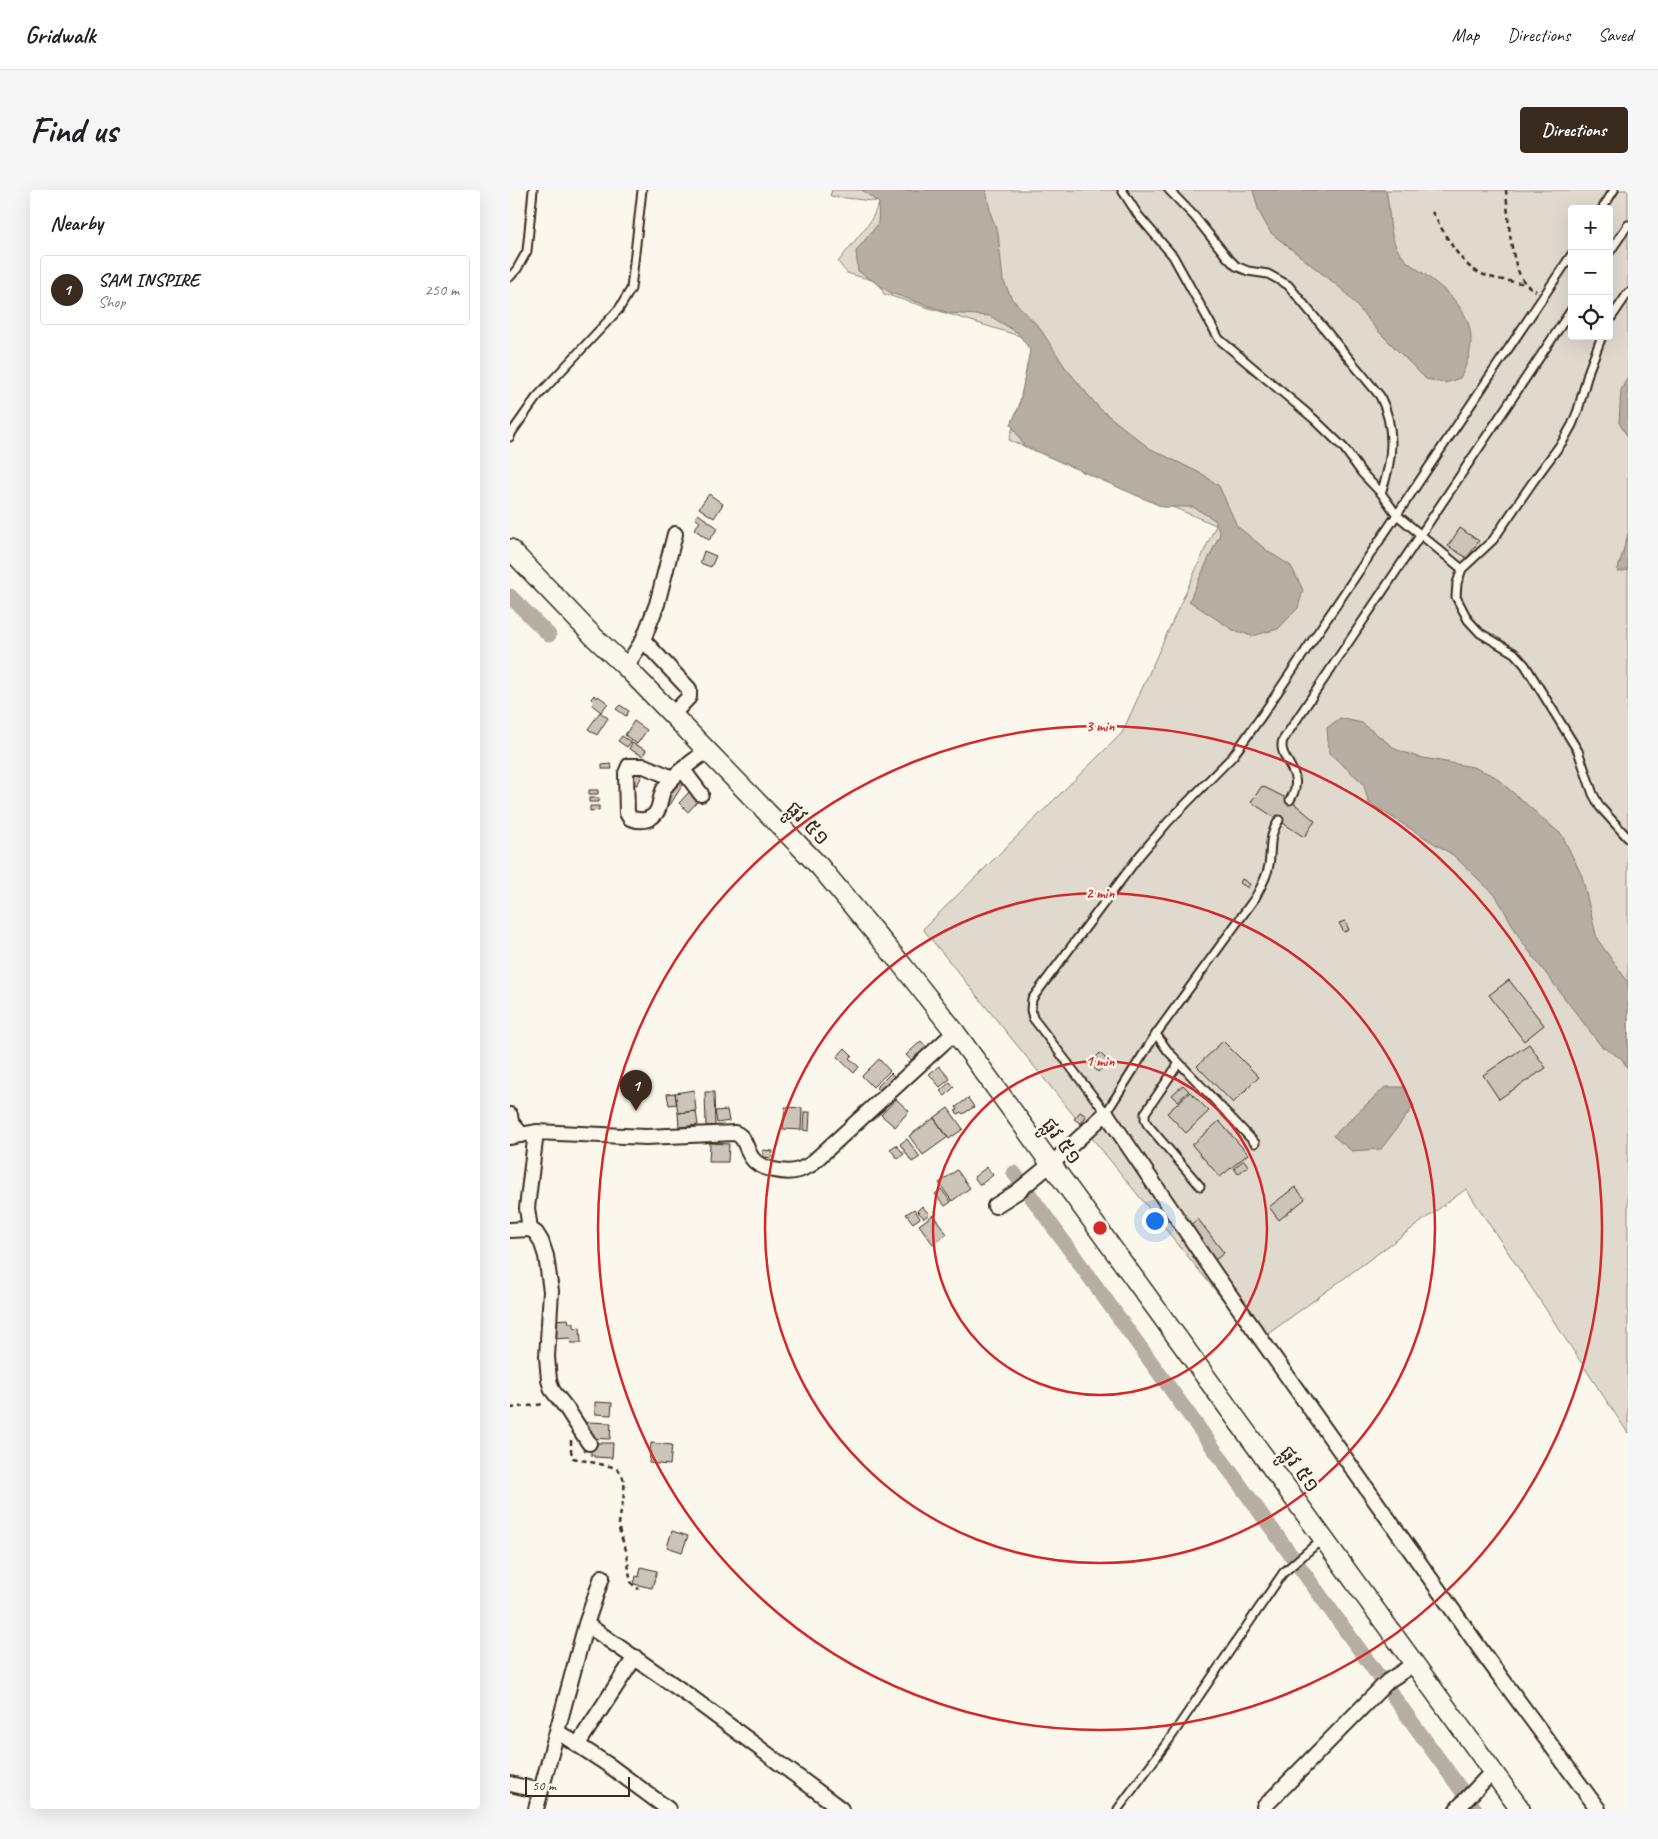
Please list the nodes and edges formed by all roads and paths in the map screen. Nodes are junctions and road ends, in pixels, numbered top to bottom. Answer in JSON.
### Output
{"nodes":[{"id":1,"x":533,"y":190,"type":"edge"},
{"id":2,"x":642,"y":190,"type":"edge"},
{"id":3,"x":1122,"y":190,"type":"edge"},
{"id":4,"x":1169,"y":190,"type":"edge"},
{"id":5,"x":1506,"y":190,"type":"edge"},
{"id":6,"x":1614,"y":190,"type":"edge"},
{"id":7,"x":1605,"y":205,"type":"edge"},
{"id":8,"x":1432,"y":212,"type":"dead end"},
{"id":9,"x":1628,"y":225,"type":"edge"},
{"id":10,"x":1611,"y":250,"type":"edge"},
{"id":11,"x":1568,"y":260,"type":"edge"},
{"id":12,"x":510,"y":277,"type":"edge"},
{"id":13,"x":1525,"y":284,"type":"junction"},
{"id":14,"x":1628,"y":293,"type":"edge"},
{"id":15,"x":1543,"y":296,"type":"junction"},
{"id":16,"x":1568,"y":315,"type":"edge"},
{"id":17,"x":1613,"y":315,"type":"edge"},
{"id":18,"x":1600,"y":340,"type":"edge"},
{"id":19,"x":511,"y":433,"type":"edge"},
{"id":20,"x":1381,"y":493,"type":"junction"},
{"id":21,"x":1397,"y":515,"type":"junction"},
{"id":22,"x":675,"y":534,"type":"dead end"},
{"id":23,"x":1421,"y":534,"type":"junction"},
{"id":24,"x":510,"y":549,"type":"edge"},
{"id":25,"x":1462,"y":569,"type":"junction"},
{"id":26,"x":636,"y":652,"type":"junction"},
{"id":27,"x":680,"y":706,"type":"junction"},
{"id":28,"x":706,"y":751,"type":"junction"},
{"id":29,"x":701,"y":794,"type":"dead end"},
{"id":30,"x":1290,"y":800,"type":"dead end"},
{"id":31,"x":1279,"y":820,"type":"dead end"},
{"id":32,"x":1628,"y":838,"type":"edge"},
{"id":33,"x":955,"y":1032,"type":"junction"},
{"id":34,"x":1156,"y":1034,"type":"junction"},
{"id":35,"x":1179,"y":1062,"type":"junction"},
{"id":36,"x":1106,"y":1113,"type":"junction"},
{"id":37,"x":510,"y":1115,"type":"edge"},
{"id":38,"x":536,"y":1132,"type":"junction"},
{"id":39,"x":516,"y":1136,"type":"edge"},
{"id":40,"x":1255,"y":1143,"type":"dead end"},
{"id":41,"x":1055,"y":1162,"type":"junction"},
{"id":42,"x":1200,"y":1186,"type":"dead end"},
{"id":43,"x":995,"y":1206,"type":"dead end"},
{"id":44,"x":530,"y":1228,"type":"junction"},
{"id":45,"x":510,"y":1230,"type":"edge"},
{"id":46,"x":558,"y":1400,"type":"junction"},
{"id":47,"x":510,"y":1408,"type":"edge"},
{"id":48,"x":572,"y":1418,"type":"junction"},
{"id":49,"x":589,"y":1443,"type":"dead end"},
{"id":50,"x":1323,"y":1538,"type":"junction"},
{"id":51,"x":602,"y":1576,"type":"dead end"},
{"id":52,"x":639,"y":1589,"type":"dead end"},
{"id":53,"x":586,"y":1624,"type":"junction"},
{"id":54,"x":635,"y":1657,"type":"junction"},
{"id":55,"x":1414,"y":1664,"type":"junction"},
{"id":56,"x":558,"y":1732,"type":"junction"},
{"id":57,"x":578,"y":1744,"type":"junction"},
{"id":58,"x":1487,"y":1778,"type":"junction"},
{"id":59,"x":510,"y":1784,"type":"edge"},
{"id":60,"x":541,"y":1790,"type":"junction"},
{"id":61,"x":1459,"y":1805,"type":"edge"},
{"id":62,"x":1264,"y":1807,"type":"dead end"},
{"id":63,"x":536,"y":1809,"type":"edge"},
{"id":64,"x":668,"y":1809,"type":"edge"},
{"id":65,"x":841,"y":1809,"type":"edge"},
{"id":66,"x":1118,"y":1809,"type":"edge"},
{"id":67,"x":1520,"y":1809,"type":"edge"},
{"id":68,"x":1598,"y":1809,"type":"edge"}],
"edges":[{"from":1,"to":12,"type":"lane"},
{"from":2,"to":19,"type":"lane"},
{"from":3,"to":20,"type":"lane"},
{"from":4,"to":20,"type":"lane"},
{"from":5,"to":13,"type":"path"},
{"from":6,"to":7,"type":"lane"},
{"from":8,"to":13,"type":"path"},
{"from":9,"to":10,"type":"lane"},
{"from":11,"to":15,"type":"lane"},
{"from":13,"to":15,"type":"path"},
{"from":14,"to":17,"type":"lane"},
{"from":15,"to":21,"type":"lane"},
{"from":16,"to":23,"type":"lane"},
{"from":18,"to":25,"type":"lane"},
{"from":20,"to":21,"type":"lane"},
{"from":21,"to":23,"type":"lane"},
{"from":21,"to":36,"type":"lane"},
{"from":22,"to":26,"type":"street"},
{"from":23,"to":25,"type":"lane"},
{"from":23,"to":30,"type":"lane"},
{"from":24,"to":26,"type":"main road","name":"ផ្លូវ ៥១"},
{"from":25,"to":32,"type":"lane"},
{"from":26,"to":27,"type":"main road","name":"ផ្លូវ ៥១"},
{"from":26,"to":27,"type":"street"},
{"from":27,"to":28,"type":"main road","name":"ផ្លូវ ៥១"},
{"from":28,"to":29,"type":"street"},
{"from":28,"to":33,"type":"main road","name":"ផ្លូវ ៥១"},
{"from":31,"to":34,"type":"lane"},
{"from":33,"to":38,"type":"street"},
{"from":33,"to":41,"type":"main road","name":"ផ្លូវ ៥១"},
{"from":34,"to":35,"type":"lane"},
{"from":34,"to":36,"type":"lane"},
{"from":35,"to":40,"type":"lane"},
{"from":35,"to":42,"type":"lane"},
{"from":36,"to":41,"type":"street"},
{"from":36,"to":68,"type":"street"},
{"from":37,"to":39,"type":"street"},
{"from":38,"to":39,"type":"street"},
{"from":38,"to":44,"type":"street"},
{"from":41,"to":43,"type":"street"},
{"from":41,"to":50,"type":"main road","name":"ផ្លូវ ៥១"},
{"from":44,"to":45,"type":"street"},
{"from":44,"to":46,"type":"street"},
{"from":46,"to":47,"type":"path"},
{"from":46,"to":48,"type":"street"},
{"from":48,"to":49,"type":"street"},
{"from":48,"to":52,"type":"path"},
{"from":50,"to":55,"type":"main road","name":"ផ្លូវ ៥១"},
{"from":50,"to":66,"type":"lane"},
{"from":51,"to":53,"type":"street"},
{"from":53,"to":54,"type":"street"},
{"from":53,"to":56,"type":"street"},
{"from":54,"to":57,"type":"street"},
{"from":54,"to":65,"type":"street"},
{"from":55,"to":58,"type":"main road","name":"ផ្លូវ ៥១"},
{"from":55,"to":62,"type":"street"},
{"from":56,"to":57,"type":"street"},
{"from":56,"to":60,"type":"street"},
{"from":57,"to":64,"type":"street"},
{"from":58,"to":61,"type":"street"},
{"from":58,"to":67,"type":"main road","name":"ផ្លូវ ៥១"},
{"from":59,"to":60,"type":"street"},
{"from":60,"to":63,"type":"street"}]}
